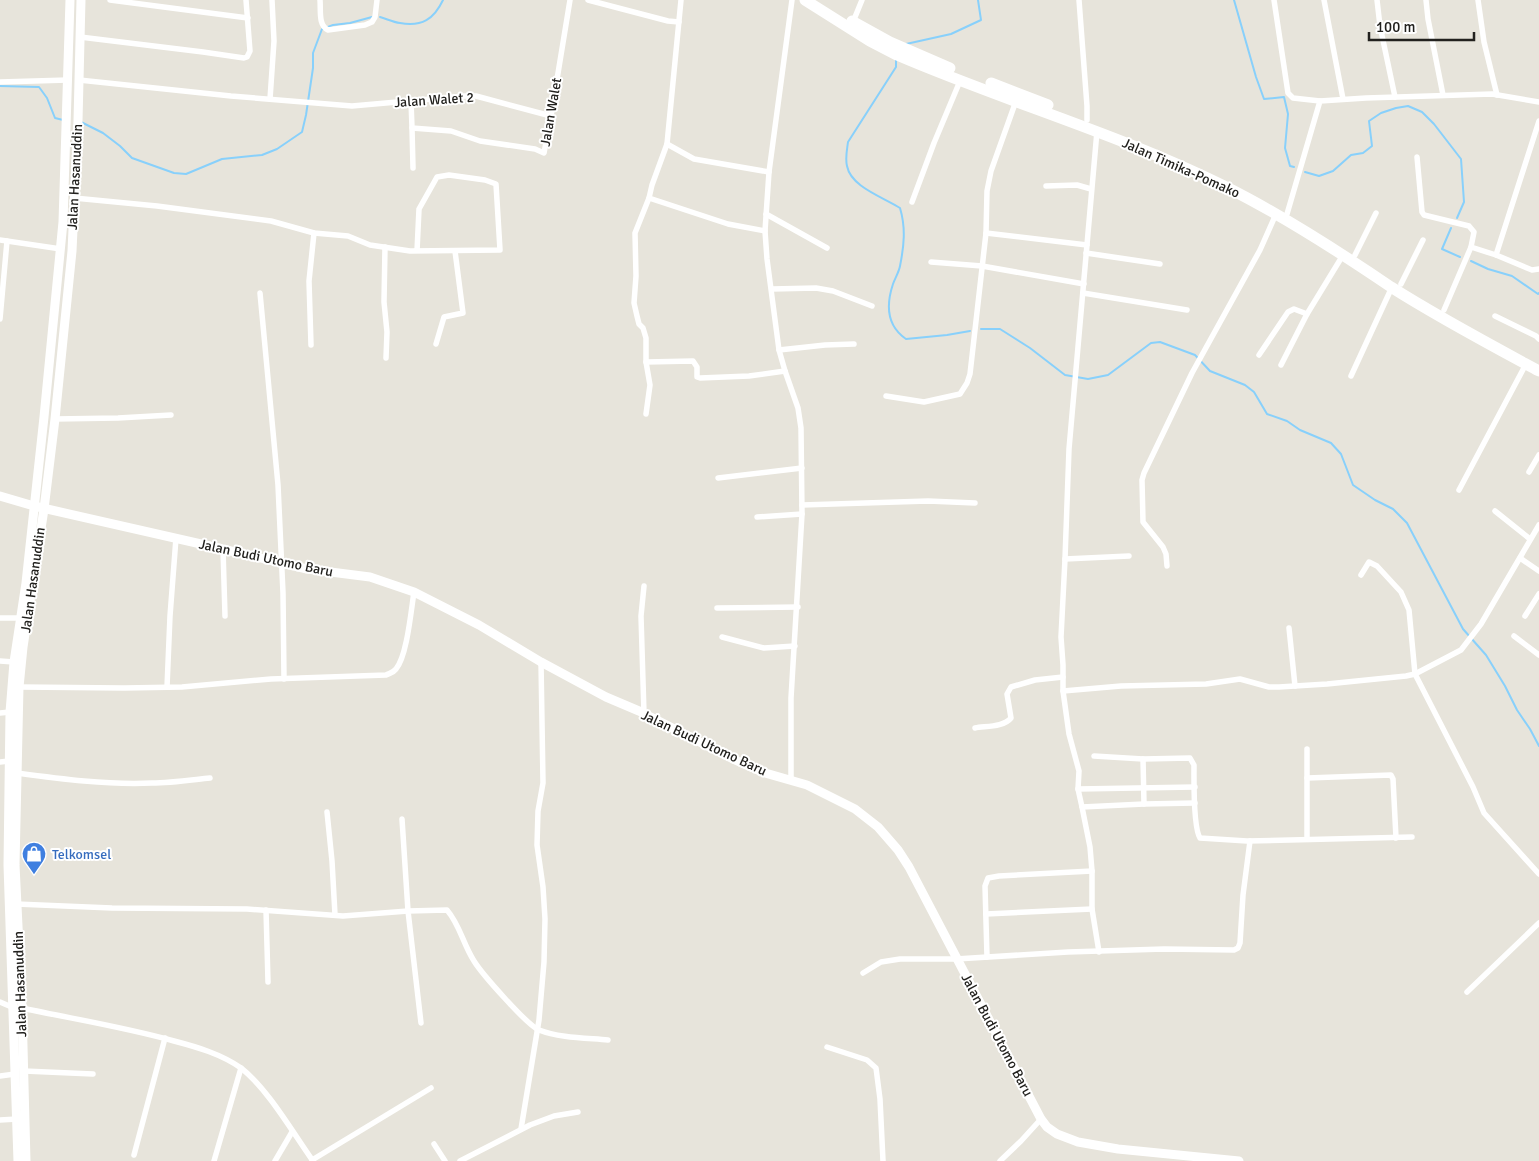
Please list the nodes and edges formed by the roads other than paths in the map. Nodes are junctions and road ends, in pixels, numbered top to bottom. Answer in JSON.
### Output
{"nodes":[{"id":1,"x":70,"y":0,"type":"edge"},
{"id":2,"x":81,"y":0,"type":"edge"},
{"id":3,"x":110,"y":0,"type":"edge"},
{"id":4,"x":246,"y":0,"type":"edge"},
{"id":5,"x":272,"y":0,"type":"edge"},
{"id":6,"x":320,"y":0,"type":"edge"},
{"id":7,"x":377,"y":0,"type":"edge"},
{"id":8,"x":570,"y":0,"type":"edge"},
{"id":9,"x":588,"y":0,"type":"edge"},
{"id":10,"x":681,"y":0,"type":"edge"},
{"id":11,"x":792,"y":0,"type":"edge"},
{"id":12,"x":806,"y":0,"type":"edge"},
{"id":13,"x":819,"y":0,"type":"edge"},
{"id":14,"x":862,"y":0,"type":"edge"},
{"id":15,"x":1079,"y":0,"type":"edge"},
{"id":16,"x":1274,"y":0,"type":"edge"},
{"id":17,"x":1324,"y":0,"type":"edge"},
{"id":18,"x":1376,"y":0,"type":"edge"},
{"id":19,"x":1426,"y":0,"type":"edge"},
{"id":20,"x":1478,"y":0,"type":"edge"},
{"id":21,"x":248,"y":18,"type":"junction"},
{"id":22,"x":679,"y":22,"type":"junction"},
{"id":23,"x":853,"y":22,"type":"junction"},
{"id":24,"x":80,"y":37,"type":"junction"},
{"id":25,"x":68,"y":80,"type":"junction"},
{"id":26,"x":79,"y":80,"type":"junction"},
{"id":27,"x":961,"y":80,"type":"junction"},
{"id":28,"x":0,"y":82,"type":"edge"},
{"id":29,"x":1443,"y":95,"type":"junction"},
{"id":30,"x":1497,"y":95,"type":"junction"},
{"id":31,"x":1395,"y":97,"type":"junction"},
{"id":32,"x":1343,"y":99,"type":"junction"},
{"id":33,"x":270,"y":100,"type":"junction"},
{"id":34,"x":411,"y":101,"type":"junction"},
{"id":35,"x":1016,"y":101,"type":"junction"},
{"id":36,"x":1320,"y":102,"type":"junction"},
{"id":37,"x":1539,"y":102,"type":"edge"},
{"id":38,"x":551,"y":116,"type":"junction"},
{"id":39,"x":1087,"y":120,"type":"junction"},
{"id":40,"x":1539,"y":122,"type":"edge"},
{"id":41,"x":412,"y":128,"type":"junction"},
{"id":42,"x":1097,"y":132,"type":"junction"},
{"id":43,"x":667,"y":144,"type":"junction"},
{"id":44,"x":1417,"y":157,"type":"dead end"},
{"id":45,"x":413,"y":168,"type":"dead end"},
{"id":46,"x":769,"y":172,"type":"junction"},
{"id":47,"x":1046,"y":186,"type":"dead end"},
{"id":48,"x":1091,"y":189,"type":"junction"},
{"id":49,"x":74,"y":198,"type":"junction"},
{"id":50,"x":649,"y":198,"type":"junction"},
{"id":51,"x":912,"y":202,"type":"dead end"},
{"id":52,"x":1376,"y":213,"type":"dead end"},
{"id":53,"x":766,"y":214,"type":"junction"},
{"id":54,"x":1281,"y":214,"type":"junction"},
{"id":55,"x":766,"y":231,"type":"junction"},
{"id":56,"x":314,"y":233,"type":"junction"},
{"id":57,"x":986,"y":233,"type":"junction"},
{"id":58,"x":0,"y":240,"type":"edge"},
{"id":59,"x":1423,"y":240,"type":"dead end"},
{"id":60,"x":7,"y":242,"type":"junction"},
{"id":61,"x":1087,"y":245,"type":"junction"},
{"id":62,"x":385,"y":247,"type":"junction"},
{"id":63,"x":1471,"y":247,"type":"junction"},
{"id":64,"x":61,"y":248,"type":"junction"},
{"id":65,"x":827,"y":248,"type":"dead end"},
{"id":66,"x":417,"y":251,"type":"junction"},
{"id":67,"x":455,"y":251,"type":"junction"},
{"id":68,"x":1086,"y":252,"type":"junction"},
{"id":69,"x":1343,"y":255,"type":"junction"},
{"id":70,"x":1355,"y":255,"type":"junction"},
{"id":71,"x":1496,"y":255,"type":"junction"},
{"id":72,"x":931,"y":262,"type":"dead end"},
{"id":73,"x":1160,"y":264,"type":"dead end"},
{"id":74,"x":982,"y":266,"type":"junction"},
{"id":75,"x":1539,"y":269,"type":"edge"},
{"id":76,"x":1084,"y":284,"type":"junction"},
{"id":77,"x":1396,"y":285,"type":"junction"},
{"id":78,"x":772,"y":289,"type":"junction"},
{"id":79,"x":260,"y":293,"type":"dead end"},
{"id":80,"x":1083,"y":293,"type":"junction"},
{"id":81,"x":872,"y":306,"type":"dead end"},
{"id":82,"x":1187,"y":310,"type":"dead end"},
{"id":83,"x":1444,"y":310,"type":"junction"},
{"id":84,"x":1307,"y":314,"type":"junction"},
{"id":85,"x":1495,"y":316,"type":"dead end"},
{"id":86,"x":0,"y":319,"type":"edge"},
{"id":87,"x":1538,"y":336,"type":"edge"},
{"id":88,"x":436,"y":344,"type":"dead end"},
{"id":89,"x":854,"y":344,"type":"dead end"},
{"id":90,"x":311,"y":345,"type":"dead end"},
{"id":91,"x":780,"y":350,"type":"junction"},
{"id":92,"x":1259,"y":355,"type":"dead end"},
{"id":93,"x":386,"y":358,"type":"dead end"},
{"id":94,"x":646,"y":362,"type":"junction"},
{"id":95,"x":1526,"y":364,"type":"junction"},
{"id":96,"x":1539,"y":364,"type":"edge"},
{"id":97,"x":1281,"y":365,"type":"dead end"},
{"id":98,"x":785,"y":371,"type":"junction"},
{"id":99,"x":1539,"y":371,"type":"edge"},
{"id":100,"x":1351,"y":376,"type":"dead end"},
{"id":101,"x":886,"y":396,"type":"dead end"},
{"id":102,"x":646,"y":414,"type":"dead end"},
{"id":103,"x":171,"y":415,"type":"dead end"},
{"id":104,"x":55,"y":419,"type":"junction"},
{"id":105,"x":1539,"y":455,"type":"edge"},
{"id":106,"x":802,"y":468,"type":"junction"},
{"id":107,"x":1529,"y":472,"type":"dead end"},
{"id":108,"x":718,"y":478,"type":"dead end"},
{"id":109,"x":1459,"y":490,"type":"dead end"},
{"id":110,"x":0,"y":496,"type":"edge"},
{"id":111,"x":975,"y":503,"type":"dead end"},
{"id":112,"x":802,"y":505,"type":"junction"},
{"id":113,"x":34,"y":506,"type":"junction"},
{"id":114,"x":44,"y":509,"type":"junction"},
{"id":115,"x":1494,"y":512,"type":"dead end"},
{"id":116,"x":802,"y":514,"type":"junction"},
{"id":117,"x":757,"y":517,"type":"dead end"},
{"id":118,"x":1539,"y":525,"type":"edge"},
{"id":119,"x":176,"y":538,"type":"junction"},
{"id":120,"x":1530,"y":539,"type":"junction"},
{"id":121,"x":223,"y":549,"type":"junction"},
{"id":122,"x":1130,"y":556,"type":"dead end"},
{"id":123,"x":1520,"y":558,"type":"junction"},
{"id":124,"x":1065,"y":559,"type":"junction"},
{"id":125,"x":282,"y":563,"type":"junction"},
{"id":126,"x":1167,"y":566,"type":"dead end"},
{"id":127,"x":1539,"y":571,"type":"edge"},
{"id":128,"x":1362,"y":575,"type":"dead end"},
{"id":129,"x":644,"y":586,"type":"dead end"},
{"id":130,"x":414,"y":592,"type":"junction"},
{"id":131,"x":1539,"y":594,"type":"edge"},
{"id":132,"x":798,"y":607,"type":"junction"},
{"id":133,"x":717,"y":608,"type":"dead end"},
{"id":134,"x":225,"y":616,"type":"dead end"},
{"id":135,"x":1525,"y":616,"type":"dead end"},
{"id":136,"x":0,"y":618,"type":"edge"},
{"id":137,"x":20,"y":618,"type":"junction"},
{"id":138,"x":1289,"y":628,"type":"dead end"},
{"id":139,"x":1514,"y":636,"type":"dead end"},
{"id":140,"x":722,"y":637,"type":"dead end"},
{"id":141,"x":20,"y":646,"type":"junction"},
{"id":142,"x":795,"y":646,"type":"junction"},
{"id":143,"x":1539,"y":654,"type":"edge"},
{"id":144,"x":0,"y":661,"type":"edge"},
{"id":145,"x":14,"y":662,"type":"junction"},
{"id":146,"x":541,"y":662,"type":"junction"},
{"id":147,"x":1415,"y":674,"type":"junction"},
{"id":148,"x":1063,"y":676,"type":"junction"},
{"id":149,"x":284,"y":679,"type":"junction"},
{"id":150,"x":1295,"y":686,"type":"junction"},
{"id":151,"x":20,"y":687,"type":"junction"},
{"id":152,"x":167,"y":688,"type":"junction"},
{"id":153,"x":1063,"y":691,"type":"junction"},
{"id":154,"x":10,"y":712,"type":"junction"},
{"id":155,"x":0,"y":713,"type":"edge"},
{"id":156,"x":644,"y":714,"type":"junction"},
{"id":157,"x":975,"y":728,"type":"dead end"},
{"id":158,"x":1307,"y":749,"type":"dead end"},
{"id":159,"x":1094,"y":756,"type":"dead end"},
{"id":160,"x":1143,"y":759,"type":"junction"},
{"id":161,"x":5,"y":762,"type":"edge"},
{"id":162,"x":17,"y":773,"type":"junction"},
{"id":163,"x":210,"y":778,"type":"dead end"},
{"id":164,"x":1307,"y":778,"type":"junction"},
{"id":165,"x":791,"y":781,"type":"junction"},
{"id":166,"x":1194,"y":787,"type":"junction"},
{"id":167,"x":1143,"y":788,"type":"junction"},
{"id":168,"x":1078,"y":789,"type":"junction"},
{"id":169,"x":1196,"y":803,"type":"junction"},
{"id":170,"x":1144,"y":804,"type":"junction"},
{"id":171,"x":1082,"y":807,"type":"junction"},
{"id":172,"x":4,"y":812,"type":"edge"},
{"id":173,"x":327,"y":812,"type":"dead end"},
{"id":174,"x":402,"y":819,"type":"dead end"},
{"id":175,"x":1412,"y":837,"type":"dead end"},
{"id":176,"x":1396,"y":838,"type":"junction"},
{"id":177,"x":1307,"y":839,"type":"junction"},
{"id":178,"x":1250,"y":841,"type":"junction"},
{"id":179,"x":1092,"y":871,"type":"junction"},
{"id":180,"x":1539,"y":874,"type":"edge"},
{"id":181,"x":13,"y":904,"type":"junction"},
{"id":182,"x":1092,"y":909,"type":"junction"},
{"id":183,"x":266,"y":910,"type":"junction"},
{"id":184,"x":408,"y":911,"type":"junction"},
{"id":185,"x":986,"y":914,"type":"junction"},
{"id":186,"x":335,"y":915,"type":"junction"},
{"id":187,"x":1539,"y":923,"type":"edge"},
{"id":188,"x":1099,"y":952,"type":"junction"},
{"id":189,"x":987,"y":957,"type":"junction"},
{"id":190,"x":956,"y":959,"type":"junction"},
{"id":191,"x":863,"y":973,"type":"dead end"},
{"id":192,"x":268,"y":982,"type":"dead end"},
{"id":193,"x":1467,"y":992,"type":"dead end"},
{"id":194,"x":0,"y":1002,"type":"edge"},
{"id":195,"x":18,"y":1008,"type":"junction"},
{"id":196,"x":420,"y":1023,"type":"dead end"},
{"id":197,"x":537,"y":1030,"type":"junction"},
{"id":198,"x":165,"y":1038,"type":"junction"},
{"id":199,"x":608,"y":1040,"type":"dead end"},
{"id":200,"x":827,"y":1047,"type":"dead end"},
{"id":201,"x":241,"y":1068,"type":"junction"},
{"id":202,"x":19,"y":1072,"type":"junction"},
{"id":203,"x":93,"y":1074,"type":"dead end"},
{"id":204,"x":0,"y":1076,"type":"edge"},
{"id":205,"x":431,"y":1088,"type":"dead end"},
{"id":206,"x":578,"y":1112,"type":"dead end"},
{"id":207,"x":17,"y":1119,"type":"junction"},
{"id":208,"x":1040,"y":1119,"type":"junction"},
{"id":209,"x":0,"y":1120,"type":"edge"},
{"id":210,"x":520,"y":1129,"type":"junction"},
{"id":211,"x":292,"y":1132,"type":"junction"},
{"id":212,"x":434,"y":1144,"type":"dead end"},
{"id":213,"x":134,"y":1155,"type":"dead end"},
{"id":214,"x":313,"y":1160,"type":"edge"},
{"id":215,"x":464,"y":1160,"type":"edge"},
{"id":216,"x":18,"y":1161,"type":"edge"},
{"id":217,"x":26,"y":1161,"type":"edge"},
{"id":218,"x":214,"y":1161,"type":"edge"},
{"id":219,"x":275,"y":1161,"type":"edge"},
{"id":220,"x":445,"y":1161,"type":"edge"},
{"id":221,"x":883,"y":1161,"type":"edge"},
{"id":222,"x":1000,"y":1161,"type":"edge"},
{"id":223,"x":1239,"y":1161,"type":"edge"}],
"edges":[{"from":1,"to":25,"type":"street","name":"Jalan Hasanuddin"},
{"from":2,"to":24,"type":"street","name":"Jalan Hasanuddin"},
{"from":3,"to":21,"type":"street"},
{"from":4,"to":21,"type":"street"},
{"from":5,"to":33,"type":"street"},
{"from":6,"to":7,"type":"street"},
{"from":8,"to":38,"type":"street","name":"Jalan Walet"},
{"from":9,"to":22,"type":"street"},
{"from":10,"to":22,"type":"street"},
{"from":11,"to":46,"type":"street"},
{"from":12,"to":27,"type":"highway","name":"Jalan Timika-Pomako"},
{"from":13,"to":23,"type":"highway","name":"Jalan Timika-Pomako"},
{"from":14,"to":23,"type":"street"},
{"from":15,"to":39,"type":"street"},
{"from":16,"to":36,"type":"street"},
{"from":17,"to":32,"type":"street"},
{"from":18,"to":31,"type":"street"},
{"from":19,"to":29,"type":"street"},
{"from":20,"to":30,"type":"street"},
{"from":21,"to":24,"type":"street"},
{"from":22,"to":43,"type":"street"},
{"from":23,"to":39,"type":"highway","name":"Jalan Timika-Pomako"},
{"from":24,"to":26,"type":"street","name":"Jalan Hasanuddin"},
{"from":25,"to":28,"type":"street"},
{"from":25,"to":64,"type":"street","name":"Jalan Hasanuddin"},
{"from":26,"to":33,"type":"street","name":"Jalan Walet 2"},
{"from":26,"to":49,"type":"street","name":"Jalan Hasanuddin"},
{"from":27,"to":35,"type":"highway","name":"Jalan Timika-Pomako"},
{"from":27,"to":51,"type":"street"},
{"from":29,"to":30,"type":"street"},
{"from":29,"to":31,"type":"street"},
{"from":30,"to":37,"type":"street"},
{"from":31,"to":32,"type":"street"},
{"from":32,"to":36,"type":"street"},
{"from":33,"to":34,"type":"street","name":"Jalan Walet 2"},
{"from":34,"to":38,"type":"street","name":"Jalan Walet 2"},
{"from":34,"to":41,"type":"street"},
{"from":35,"to":42,"type":"highway","name":"Jalan Timika-Pomako"},
{"from":35,"to":57,"type":"street"},
{"from":36,"to":54,"type":"street"},
{"from":38,"to":41,"type":"street","name":"Jalan Walet"},
{"from":39,"to":54,"type":"highway","name":"Jalan Timika-Pomako"},
{"from":40,"to":71,"type":"street"},
{"from":41,"to":45,"type":"street"},
{"from":42,"to":48,"type":"street"},
{"from":42,"to":54,"type":"highway","name":"Jalan Timika-Pomako"},
{"from":43,"to":46,"type":"street"},
{"from":43,"to":50,"type":"street"},
{"from":44,"to":63,"type":"street"},
{"from":46,"to":53,"type":"street"},
{"from":47,"to":48,"type":"street"},
{"from":48,"to":61,"type":"street"},
{"from":49,"to":56,"type":"street"},
{"from":49,"to":104,"type":"street","name":"Jalan Hasanuddin"},
{"from":50,"to":55,"type":"street"},
{"from":50,"to":94,"type":"street"},
{"from":52,"to":70,"type":"street"},
{"from":53,"to":55,"type":"street"},
{"from":53,"to":65,"type":"street"},
{"from":54,"to":69,"type":"highway","name":"Jalan Timika-Pomako"},
{"from":54,"to":70,"type":"highway","name":"Jalan Timika-Pomako"},
{"from":54,"to":126,"type":"street"},
{"from":55,"to":78,"type":"street"},
{"from":56,"to":62,"type":"street"},
{"from":56,"to":90,"type":"street"},
{"from":57,"to":61,"type":"street"},
{"from":57,"to":74,"type":"street"},
{"from":58,"to":60,"type":"street"},
{"from":59,"to":77,"type":"street"},
{"from":60,"to":64,"type":"street"},
{"from":60,"to":86,"type":"street"},
{"from":61,"to":68,"type":"street"},
{"from":62,"to":66,"type":"street"},
{"from":62,"to":93,"type":"street"},
{"from":63,"to":71,"type":"street"},
{"from":63,"to":83,"type":"street"},
{"from":64,"to":113,"type":"street","name":"Jalan Hasanuddin"},
{"from":66,"to":67,"type":"street"},
{"from":66,"to":67,"type":"street"},
{"from":67,"to":88,"type":"street"},
{"from":68,"to":73,"type":"street"},
{"from":68,"to":76,"type":"street"},
{"from":69,"to":77,"type":"highway","name":"Jalan Timika-Pomako"},
{"from":69,"to":84,"type":"street"},
{"from":70,"to":77,"type":"highway","name":"Jalan Timika-Pomako"},
{"from":71,"to":75,"type":"street"},
{"from":72,"to":74,"type":"street"},
{"from":74,"to":76,"type":"street"},
{"from":74,"to":101,"type":"street"},
{"from":76,"to":80,"type":"street"},
{"from":77,"to":83,"type":"highway","name":"Jalan Timika-Pomako"},
{"from":77,"to":95,"type":"highway","name":"Jalan Timika-Pomako"},
{"from":77,"to":100,"type":"street"},
{"from":78,"to":81,"type":"street"},
{"from":78,"to":91,"type":"street"},
{"from":79,"to":125,"type":"street"},
{"from":80,"to":82,"type":"street"},
{"from":80,"to":124,"type":"street"},
{"from":83,"to":96,"type":"highway","name":"Jalan Timika-Pomako"},
{"from":84,"to":92,"type":"street"},
{"from":84,"to":97,"type":"street"},
{"from":85,"to":87,"type":"street"},
{"from":89,"to":91,"type":"street"},
{"from":91,"to":98,"type":"street"},
{"from":94,"to":98,"type":"street"},
{"from":94,"to":102,"type":"street"},
{"from":95,"to":99,"type":"highway","name":"Jalan Timika-Pomako"},
{"from":95,"to":109,"type":"street"},
{"from":98,"to":106,"type":"street"},
{"from":103,"to":104,"type":"street"},
{"from":104,"to":114,"type":"street","name":"Jalan Hasanuddin"},
{"from":105,"to":107,"type":"street"},
{"from":106,"to":108,"type":"street"},
{"from":106,"to":112,"type":"street"},
{"from":110,"to":113,"type":"street","name":"Jalan Budi Utomo Baru"},
{"from":111,"to":112,"type":"street"},
{"from":112,"to":116,"type":"street"},
{"from":113,"to":114,"type":"street","name":"Jalan Budi Utomo Baru"},
{"from":113,"to":137,"type":"street","name":"Jalan Hasanuddin"},
{"from":114,"to":119,"type":"street","name":"Jalan Budi Utomo Baru"},
{"from":114,"to":141,"type":"street","name":"Jalan Hasanuddin"},
{"from":115,"to":120,"type":"street"},
{"from":116,"to":117,"type":"street"},
{"from":116,"to":132,"type":"street"},
{"from":118,"to":120,"type":"street"},
{"from":119,"to":121,"type":"street","name":"Jalan Budi Utomo Baru"},
{"from":119,"to":152,"type":"street"},
{"from":120,"to":123,"type":"street"},
{"from":121,"to":125,"type":"street","name":"Jalan Budi Utomo Baru"},
{"from":121,"to":134,"type":"street"},
{"from":122,"to":124,"type":"street"},
{"from":123,"to":127,"type":"street"},
{"from":123,"to":147,"type":"street"},
{"from":124,"to":148,"type":"street"},
{"from":125,"to":130,"type":"street","name":"Jalan Budi Utomo Baru"},
{"from":125,"to":149,"type":"street"},
{"from":128,"to":147,"type":"street"},
{"from":129,"to":156,"type":"street"},
{"from":130,"to":146,"type":"street","name":"Jalan Budi Utomo Baru"},
{"from":130,"to":149,"type":"street"},
{"from":131,"to":135,"type":"street"},
{"from":132,"to":133,"type":"street"},
{"from":132,"to":142,"type":"street"},
{"from":136,"to":137,"type":"street"},
{"from":137,"to":141,"type":"street","name":"Jalan Hasanuddin"},
{"from":138,"to":150,"type":"street"},
{"from":139,"to":143,"type":"street"},
{"from":140,"to":142,"type":"street"},
{"from":141,"to":145,"type":"street","name":"Jalan Hasanuddin"},
{"from":141,"to":151,"type":"street","name":"Jalan Hasanuddin"},
{"from":142,"to":165,"type":"street"},
{"from":144,"to":145,"type":"street"},
{"from":145,"to":154,"type":"street","name":"Jalan Hasanuddin"},
{"from":146,"to":156,"type":"street","name":"Jalan Budi Utomo Baru"},
{"from":146,"to":197,"type":"street"},
{"from":147,"to":150,"type":"street"},
{"from":147,"to":180,"type":"street"},
{"from":148,"to":153,"type":"street"},
{"from":148,"to":157,"type":"street"},
{"from":149,"to":152,"type":"street"},
{"from":150,"to":153,"type":"street"},
{"from":151,"to":152,"type":"street"},
{"from":151,"to":162,"type":"street","name":"Jalan Hasanuddin"},
{"from":153,"to":168,"type":"street"},
{"from":154,"to":155,"type":"street"},
{"from":154,"to":161,"type":"street","name":"Jalan Hasanuddin"},
{"from":156,"to":165,"type":"street","name":"Jalan Budi Utomo Baru"},
{"from":158,"to":164,"type":"street"},
{"from":159,"to":160,"type":"street"},
{"from":160,"to":166,"type":"street"},
{"from":160,"to":167,"type":"street"},
{"from":161,"to":172,"type":"street","name":"Jalan Hasanuddin"},
{"from":162,"to":163,"type":"street"},
{"from":162,"to":181,"type":"street","name":"Jalan Hasanuddin"},
{"from":164,"to":176,"type":"street"},
{"from":164,"to":177,"type":"street"},
{"from":165,"to":190,"type":"street","name":"Jalan Budi Utomo Baru"},
{"from":166,"to":167,"type":"street"},
{"from":166,"to":169,"type":"street"},
{"from":167,"to":168,"type":"street"},
{"from":167,"to":170,"type":"street"},
{"from":168,"to":171,"type":"street"},
{"from":169,"to":170,"type":"street"},
{"from":169,"to":178,"type":"street"},
{"from":170,"to":171,"type":"street"},
{"from":171,"to":179,"type":"street"},
{"from":172,"to":181,"type":"street","name":"Jalan Hasanuddin"},
{"from":173,"to":186,"type":"street"},
{"from":174,"to":184,"type":"street"},
{"from":175,"to":176,"type":"street"},
{"from":176,"to":177,"type":"street"},
{"from":177,"to":178,"type":"street"},
{"from":178,"to":188,"type":"street"},
{"from":179,"to":182,"type":"street"},
{"from":179,"to":185,"type":"street"},
{"from":181,"to":183,"type":"street"},
{"from":181,"to":195,"type":"street","name":"Jalan Hasanuddin"},
{"from":182,"to":185,"type":"street"},
{"from":182,"to":188,"type":"street"},
{"from":183,"to":186,"type":"street"},
{"from":183,"to":192,"type":"street"},
{"from":184,"to":186,"type":"street"},
{"from":184,"to":196,"type":"street"},
{"from":184,"to":197,"type":"street"},
{"from":185,"to":189,"type":"street"},
{"from":187,"to":193,"type":"street"},
{"from":188,"to":189,"type":"street"},
{"from":189,"to":190,"type":"street"},
{"from":190,"to":191,"type":"street"},
{"from":190,"to":208,"type":"street","name":"Jalan Budi Utomo Baru"},
{"from":194,"to":195,"type":"street"},
{"from":195,"to":198,"type":"street"},
{"from":195,"to":202,"type":"street","name":"Jalan Hasanuddin"},
{"from":197,"to":199,"type":"street"},
{"from":197,"to":210,"type":"street"},
{"from":198,"to":201,"type":"street"},
{"from":198,"to":213,"type":"street"},
{"from":200,"to":221,"type":"street"},
{"from":201,"to":211,"type":"street"},
{"from":201,"to":218,"type":"street"},
{"from":202,"to":203,"type":"street"},
{"from":202,"to":204,"type":"street"},
{"from":202,"to":207,"type":"street","name":"Jalan Hasanuddin"},
{"from":202,"to":217,"type":"street","name":"Jalan Hasanuddin"},
{"from":205,"to":214,"type":"street"},
{"from":206,"to":210,"type":"street"},
{"from":207,"to":209,"type":"street"},
{"from":207,"to":216,"type":"street","name":"Jalan Hasanuddin"},
{"from":208,"to":222,"type":"street"},
{"from":208,"to":223,"type":"street","name":"Jalan Budi Utomo Baru"},
{"from":210,"to":215,"type":"street"},
{"from":211,"to":214,"type":"street"},
{"from":211,"to":219,"type":"street"},
{"from":212,"to":220,"type":"street"}]}
